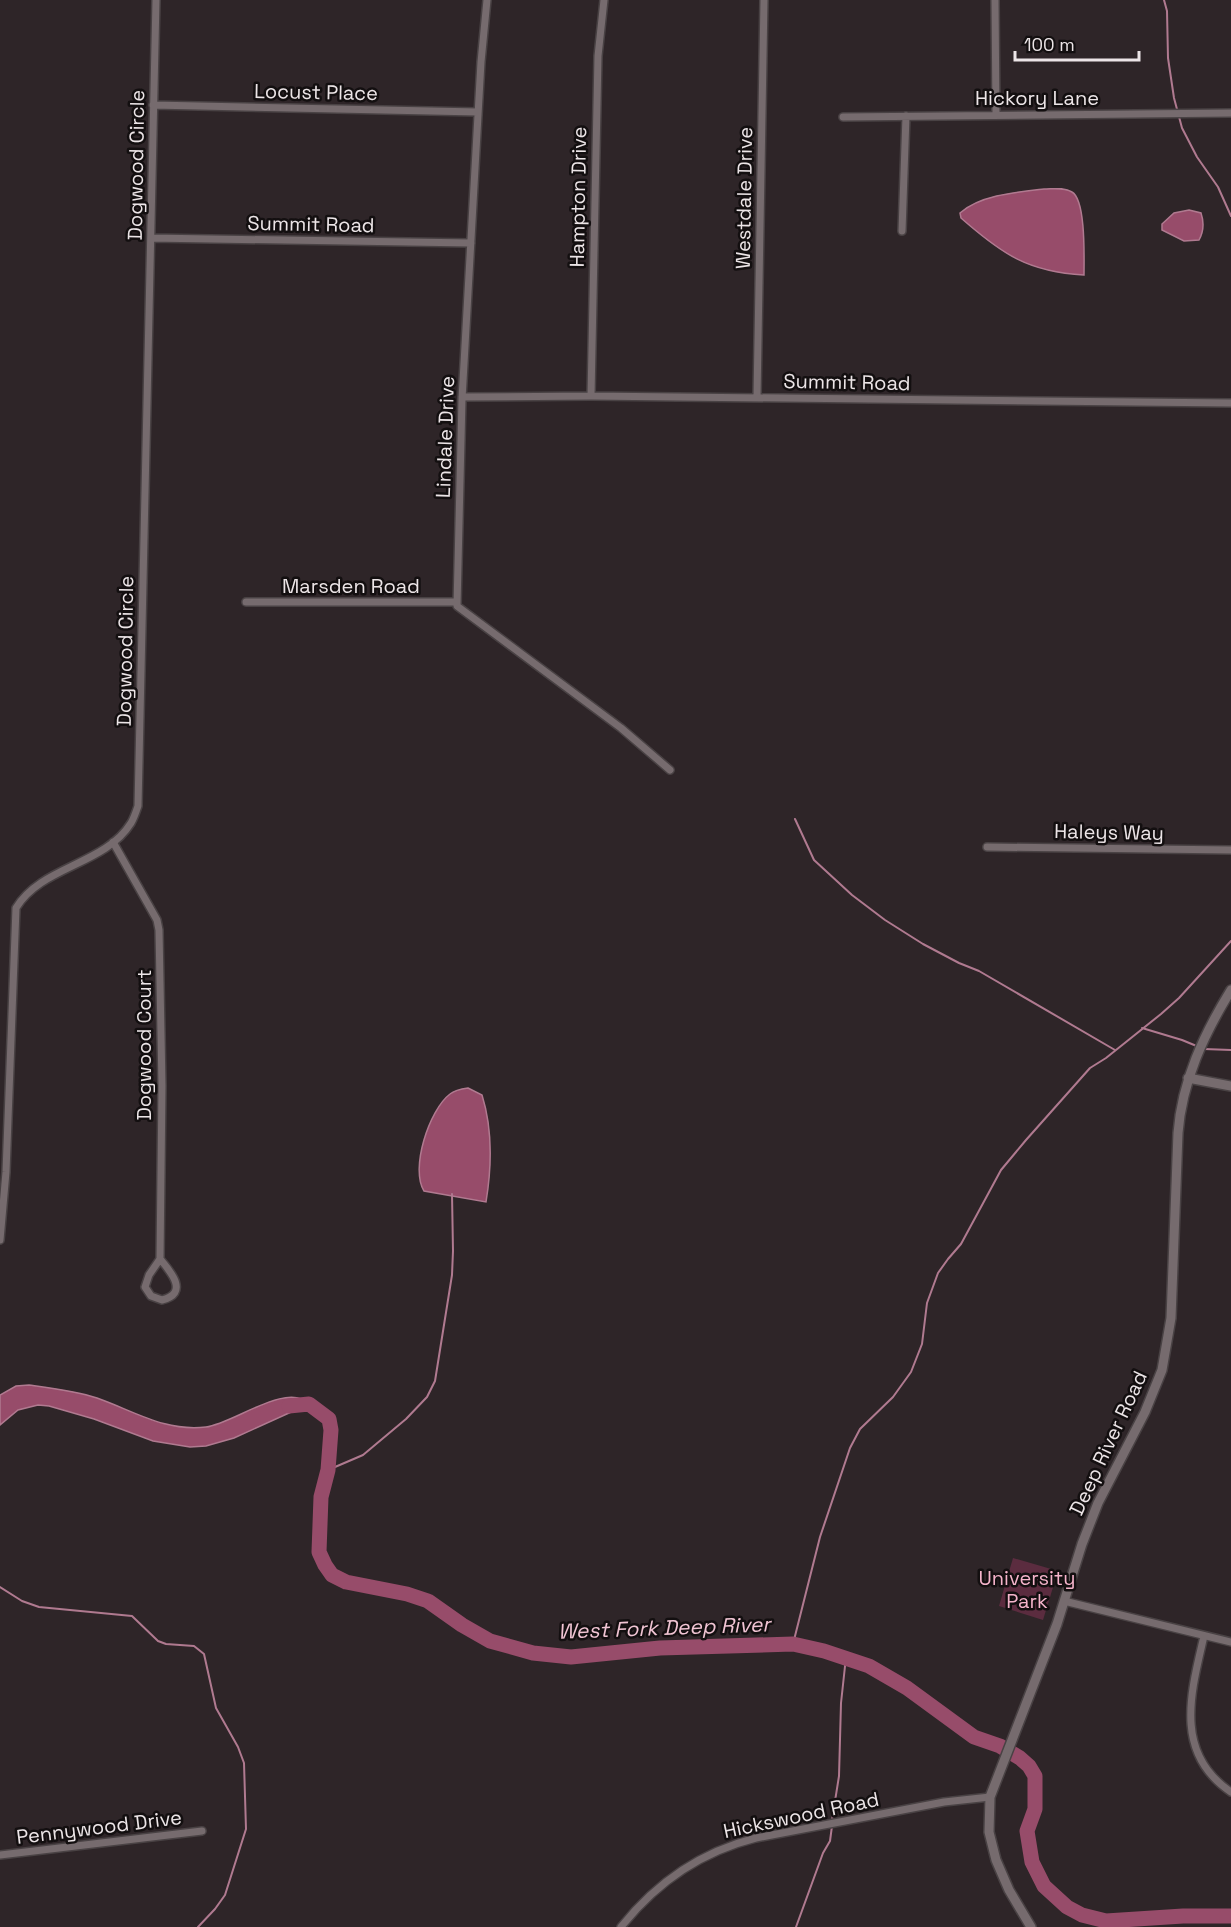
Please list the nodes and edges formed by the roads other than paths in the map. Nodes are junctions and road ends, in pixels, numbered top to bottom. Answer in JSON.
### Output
{"nodes":[{"id":1,"x":156,"y":0,"type":"edge"},
{"id":2,"x":487,"y":0,"type":"edge"},
{"id":3,"x":604,"y":0,"type":"edge"},
{"id":4,"x":764,"y":0,"type":"edge"},
{"id":5,"x":995,"y":0,"type":"edge"},
{"id":6,"x":153,"y":105,"type":"junction"},
{"id":7,"x":478,"y":112,"type":"junction"},
{"id":8,"x":996,"y":114,"type":"junction"},
{"id":9,"x":1231,"y":114,"type":"edge"},
{"id":10,"x":906,"y":116,"type":"junction"},
{"id":11,"x":843,"y":117,"type":"dead end"},
{"id":12,"x":902,"y":231,"type":"dead end"},
{"id":13,"x":151,"y":238,"type":"junction"},
{"id":14,"x":471,"y":243,"type":"junction"},
{"id":15,"x":591,"y":396,"type":"junction"},
{"id":16,"x":462,"y":397,"type":"junction"},
{"id":17,"x":757,"y":397,"type":"junction"},
{"id":18,"x":1231,"y":404,"type":"edge"},
{"id":19,"x":246,"y":602,"type":"dead end"},
{"id":20,"x":457,"y":602,"type":"junction"},
{"id":21,"x":670,"y":770,"type":"dead end"},
{"id":22,"x":112,"y":842,"type":"junction"},
{"id":23,"x":987,"y":848,"type":"dead end"},
{"id":24,"x":1231,"y":850,"type":"edge"},
{"id":25,"x":1231,"y":990,"type":"edge"},
{"id":26,"x":1188,"y":1078,"type":"junction"},
{"id":27,"x":1231,"y":1086,"type":"edge"},
{"id":28,"x":0,"y":1240,"type":"edge"},
{"id":29,"x":160,"y":1259,"type":"junction"},
{"id":30,"x":1064,"y":1601,"type":"junction"},
{"id":31,"x":1204,"y":1636,"type":"junction"},
{"id":32,"x":1231,"y":1642,"type":"edge"},
{"id":33,"x":1231,"y":1792,"type":"edge"},
{"id":34,"x":990,"y":1797,"type":"junction"},
{"id":35,"x":202,"y":1832,"type":"dead end"},
{"id":36,"x":0,"y":1855,"type":"edge"},
{"id":37,"x":621,"y":1927,"type":"edge"},
{"id":38,"x":1031,"y":1927,"type":"edge"}],
"edges":[{"from":1,"to":6,"type":"street","name":"Dogwood Circle"},
{"from":2,"to":7,"type":"street","name":"Lindale Drive"},
{"from":3,"to":15,"type":"street","name":"Hampton Drive"},
{"from":4,"to":17,"type":"street","name":"Westdale Drive"},
{"from":5,"to":8,"type":"street"},
{"from":6,"to":7,"type":"street","name":"Locust Place"},
{"from":6,"to":13,"type":"street","name":"Dogwood Circle"},
{"from":7,"to":14,"type":"street","name":"Lindale Drive"},
{"from":8,"to":9,"type":"street","name":"Hickory Lane"},
{"from":8,"to":10,"type":"street","name":"Hickory Lane"},
{"from":10,"to":11,"type":"street","name":"Hickory Lane"},
{"from":10,"to":12,"type":"street"},
{"from":13,"to":14,"type":"street","name":"Summit Road"},
{"from":13,"to":22,"type":"street","name":"Dogwood Circle"},
{"from":14,"to":16,"type":"street","name":"Lindale Drive"},
{"from":15,"to":16,"type":"street","name":"Summit Road"},
{"from":15,"to":17,"type":"street","name":"Summit Road"},
{"from":16,"to":20,"type":"street","name":"Lindale Drive"},
{"from":17,"to":18,"type":"street","name":"Summit Road"},
{"from":19,"to":20,"type":"street","name":"Marsden Road"},
{"from":20,"to":21,"type":"street"},
{"from":22,"to":28,"type":"street","name":"Dogwood Circle"},
{"from":22,"to":29,"type":"street","name":"Dogwood Court"},
{"from":23,"to":24,"type":"street","name":"Haleys Way"},
{"from":25,"to":26,"type":"street","name":"Deep River Road"},
{"from":26,"to":27,"type":"street"},
{"from":26,"to":30,"type":"street","name":"Deep River Road"},
{"from":29,"to":29,"type":"street","name":"Dogwood Court"},
{"from":30,"to":31,"type":"street"},
{"from":30,"to":34,"type":"street","name":"Deep River Road"},
{"from":31,"to":32,"type":"street"},
{"from":31,"to":33,"type":"street"},
{"from":34,"to":37,"type":"street","name":"Hickswood Road"},
{"from":34,"to":38,"type":"street","name":"Deep River Road"},
{"from":35,"to":36,"type":"street","name":"Pennywood Drive"}]}
